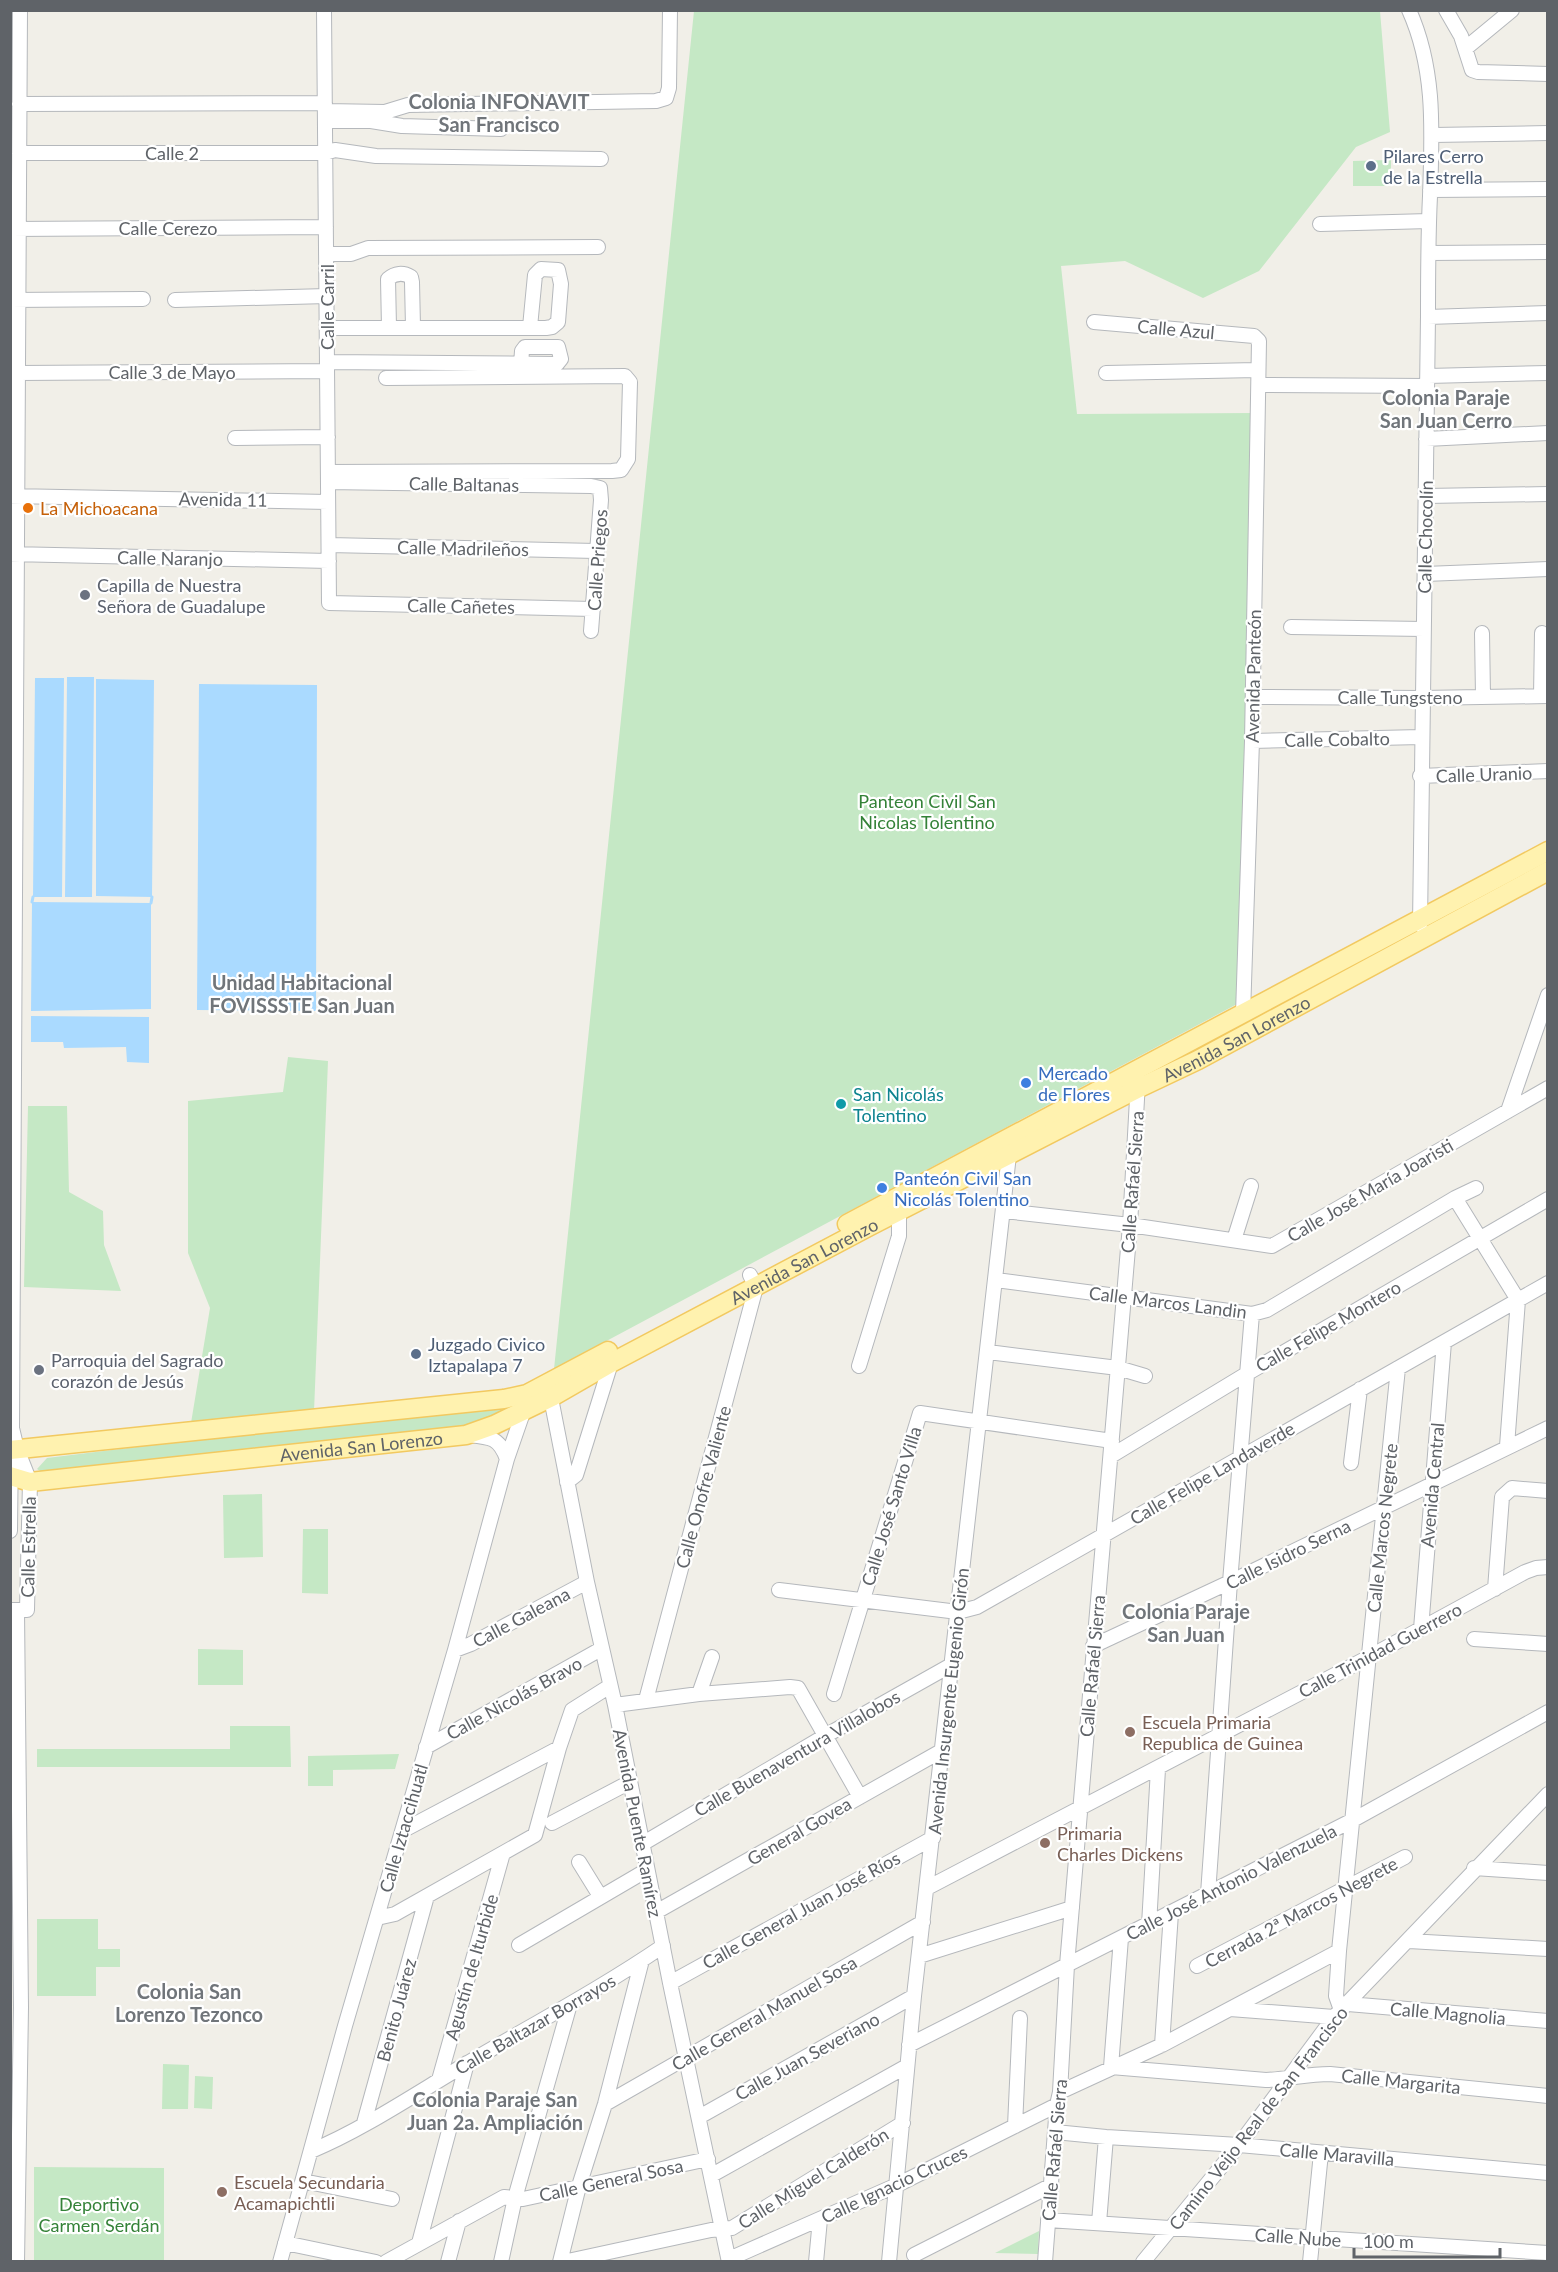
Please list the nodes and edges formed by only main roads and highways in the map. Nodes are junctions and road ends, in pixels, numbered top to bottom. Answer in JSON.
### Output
{"nodes":[{"id":1,"x":1548,"y":851,"type":"edge"},
{"id":2,"x":1548,"y":871,"type":"edge"},
{"id":3,"x":1468,"y":904,"type":"junction"},
{"id":4,"x":1138,"y":1079,"type":"junction"},
{"id":5,"x":1006,"y":1149,"type":"junction"},
{"id":6,"x":753,"y":1281,"type":"junction"},
{"id":7,"x":526,"y":1401,"type":"junction"},
{"id":8,"x":14,"y":1450,"type":"edge"},
{"id":9,"x":11,"y":1476,"type":"edge"}],
"edges":[{"from":1,"to":3,"type":"main road","name":"Avenida San Lorenzo"},
{"from":2,"to":3,"type":"main road","name":"Avenida San Lorenzo"},
{"from":3,"to":4,"type":"main road","name":"Avenida San Lorenzo"},
{"from":3,"to":4,"type":"main road","name":"Avenida San Lorenzo"},
{"from":4,"to":5,"type":"main road","name":"Avenida San Lorenzo"},
{"from":5,"to":6,"type":"main road","name":"Avenida San Lorenzo"},
{"from":5,"to":6,"type":"main road","name":"Avenida San Lorenzo"},
{"from":6,"to":7,"type":"main road","name":"Avenida San Lorenzo"},
{"from":7,"to":8,"type":"main road","name":"Avenida San Lorenzo"},
{"from":7,"to":9,"type":"main road","name":"Avenida San Lorenzo"}]}
